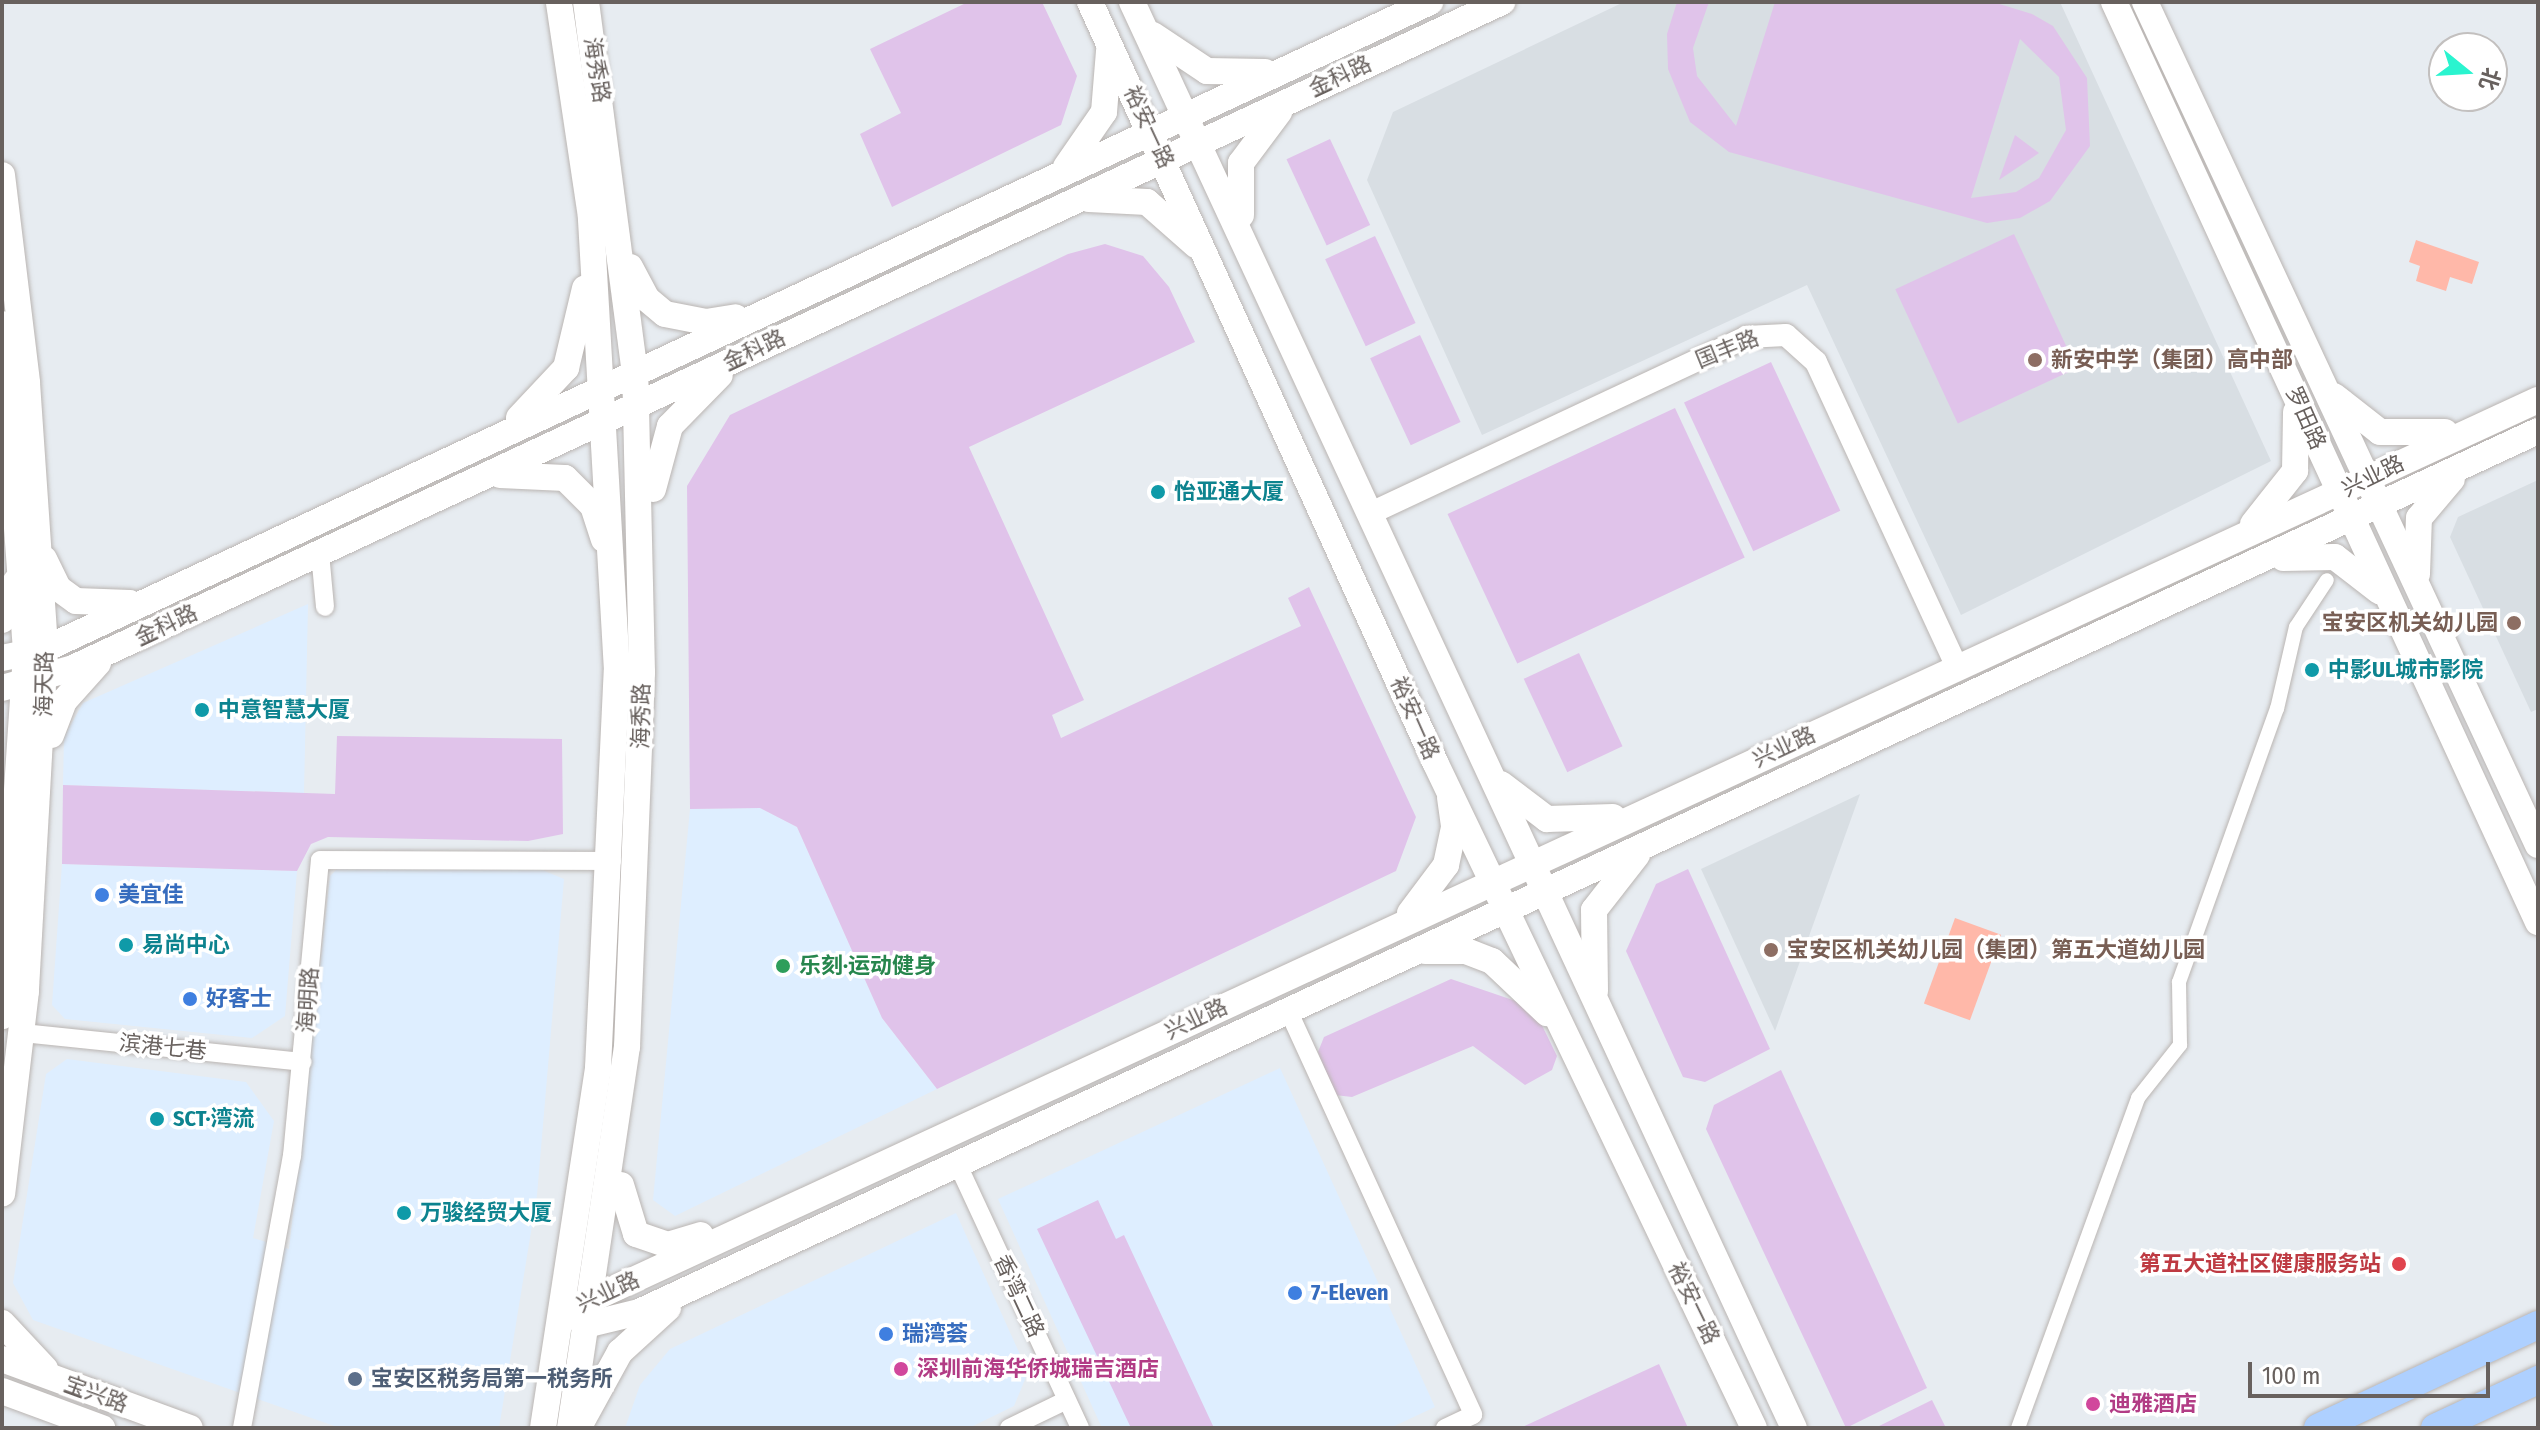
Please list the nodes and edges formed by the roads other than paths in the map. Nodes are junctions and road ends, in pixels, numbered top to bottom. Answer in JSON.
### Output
{"nodes":[{"id":1,"x":559,"y":2,"type":"edge"},
{"id":2,"x":586,"y":2,"type":"edge"},
{"id":3,"x":1090,"y":2,"type":"edge"},
{"id":4,"x":1430,"y":2,"type":"edge"},
{"id":5,"x":1502,"y":2,"type":"edge"},
{"id":6,"x":2114,"y":2,"type":"edge"},
{"id":7,"x":2145,"y":2,"type":"edge"},
{"id":8,"x":1137,"y":13,"type":"edge"},
{"id":9,"x":1108,"y":39,"type":"junction"},
{"id":10,"x":1292,"y":66,"type":"junction"},
{"id":11,"x":1300,"y":94,"type":"junction"},
{"id":12,"x":1186,"y":115,"type":"junction"},
{"id":13,"x":1151,"y":131,"type":"junction"},
{"id":14,"x":1199,"y":141,"type":"junction"},
{"id":15,"x":1164,"y":157,"type":"junction"},
{"id":16,"x":1060,"y":174,"type":"junction"},
{"id":17,"x":2,"y":175,"type":"edge"},
{"id":18,"x":1069,"y":202,"type":"junction"},
{"id":19,"x":591,"y":217,"type":"junction"},
{"id":20,"x":1247,"y":242,"type":"junction"},
{"id":21,"x":622,"y":249,"type":"junction"},
{"id":22,"x":1213,"y":264,"type":"junction"},
{"id":23,"x":771,"y":311,"type":"junction"},
{"id":24,"x":2,"y":324,"type":"edge"},
{"id":25,"x":740,"y":357,"type":"junction"},
{"id":26,"x":2317,"y":373,"type":"junction"},
{"id":27,"x":635,"y":374,"type":"junction"},
{"id":28,"x":2292,"y":385,"type":"junction"},
{"id":29,"x":604,"y":389,"type":"junction"},
{"id":30,"x":2538,"y":400,"type":"edge"},
{"id":31,"x":637,"y":405,"type":"junction"},
{"id":32,"x":606,"y":419,"type":"junction"},
{"id":33,"x":2484,"y":424,"type":"junction"},
{"id":34,"x":2538,"y":431,"type":"edge"},
{"id":35,"x":483,"y":445,"type":"junction"},
{"id":36,"x":2491,"y":453,"type":"junction"},
{"id":37,"x":484,"y":476,"type":"junction"},
{"id":38,"x":2367,"y":478,"type":"junction"},
{"id":39,"x":2340,"y":492,"type":"junction"},
{"id":40,"x":2379,"y":505,"type":"junction"},
{"id":41,"x":1371,"y":513,"type":"junction"},
{"id":42,"x":2352,"y":518,"type":"junction"},
{"id":43,"x":2231,"y":542,"type":"junction"},
{"id":44,"x":32,"y":546,"type":"junction"},
{"id":45,"x":320,"y":553,"type":"junction"},
{"id":46,"x":2245,"y":567,"type":"junction"},
{"id":47,"x":642,"y":576,"type":"junction"},
{"id":48,"x":2327,"y":580,"type":"dead end"},
{"id":49,"x":617,"y":589,"type":"junction"},
{"id":50,"x":149,"y":600,"type":"junction"},
{"id":51,"x":325,"y":607,"type":"dead end"},
{"id":52,"x":2427,"y":608,"type":"junction"},
{"id":53,"x":2,"y":620,"type":"edge"},
{"id":54,"x":2400,"y":620,"type":"junction"},
{"id":55,"x":111,"y":651,"type":"junction"},
{"id":56,"x":24,"y":654,"type":"edge"},
{"id":57,"x":1957,"y":667,"type":"junction"},
{"id":58,"x":24,"y":684,"type":"edge"},
{"id":59,"x":2,"y":725,"type":"edge"},
{"id":60,"x":1476,"y":744,"type":"junction"},
{"id":61,"x":1435,"y":762,"type":"junction"},
{"id":62,"x":41,"y":782,"type":"junction"},
{"id":63,"x":18,"y":798,"type":"junction"},
{"id":64,"x":1670,"y":801,"type":"junction"},
{"id":65,"x":1684,"y":826,"type":"junction"},
{"id":66,"x":2538,"y":845,"type":"edge"},
{"id":67,"x":612,"y":861,"type":"junction"},
{"id":68,"x":1530,"y":864,"type":"junction"},
{"id":69,"x":1496,"y":880,"type":"junction"},
{"id":70,"x":1542,"y":891,"type":"junction"},
{"id":71,"x":1508,"y":908,"type":"junction"},
{"id":72,"x":2538,"y":922,"type":"edge"},
{"id":73,"x":1390,"y":929,"type":"junction"},
{"id":74,"x":1406,"y":955,"type":"junction"},
{"id":75,"x":1288,"y":1010,"type":"junction"},
{"id":76,"x":12,"y":1024,"type":"edge"},
{"id":77,"x":1604,"y":1029,"type":"junction"},
{"id":78,"x":1569,"y":1040,"type":"junction"},
{"id":79,"x":303,"y":1062,"type":"junction"},
{"id":80,"x":616,"y":1142,"type":"junction"},
{"id":81,"x":958,"y":1165,"type":"junction"},
{"id":82,"x":2,"y":1194,"type":"edge"},
{"id":83,"x":754,"y":1223,"type":"junction"},
{"id":84,"x":692,"y":1288,"type":"junction"},
{"id":85,"x":592,"y":1311,"type":"junction"},
{"id":86,"x":564,"y":1312,"type":"junction"},
{"id":87,"x":2,"y":1323,"type":"edge"},
{"id":88,"x":2538,"y":1325,"type":"edge"},
{"id":89,"x":2,"y":1359,"type":"edge"},
{"id":90,"x":2538,"y":1380,"type":"edge"},
{"id":91,"x":60,"y":1381,"type":"junction"},
{"id":92,"x":2,"y":1391,"type":"edge"},
{"id":93,"x":1067,"y":1400,"type":"junction"},
{"id":94,"x":53,"y":1410,"type":"junction"},
{"id":95,"x":2,"y":1411,"type":"edge"},
{"id":96,"x":102,"y":1428,"type":"edge"},
{"id":97,"x":190,"y":1428,"type":"edge"},
{"id":98,"x":242,"y":1428,"type":"edge"},
{"id":99,"x":543,"y":1428,"type":"edge"},
{"id":100,"x":570,"y":1428,"type":"edge"},
{"id":101,"x":579,"y":1428,"type":"edge"},
{"id":102,"x":1009,"y":1428,"type":"edge"},
{"id":103,"x":1080,"y":1428,"type":"edge"},
{"id":104,"x":1445,"y":1428,"type":"edge"},
{"id":105,"x":1754,"y":1428,"type":"edge"},
{"id":106,"x":1794,"y":1428,"type":"edge"},
{"id":107,"x":2018,"y":1428,"type":"edge"},
{"id":108,"x":2318,"y":1428,"type":"edge"},
{"id":109,"x":2435,"y":1428,"type":"edge"}],
"edges":[{"from":1,"to":19,"type":"main road","name":"海秀路"},
{"from":2,"to":21,"type":"main road","name":"海秀路"},
{"from":3,"to":9,"type":"main road","name":"裕安一路"},
{"from":4,"to":10,"type":"main road","name":"金科路"},
{"from":5,"to":11,"type":"main road","name":"金科路"},
{"from":6,"to":28,"type":"main road","name":"罗田路"},
{"from":7,"to":26,"type":"main road","name":"罗田路"},
{"from":8,"to":10,"type":"main road"},
{"from":8,"to":12,"type":"main road","name":"裕安一路"},
{"from":9,"to":13,"type":"main road","name":"裕安一路"},
{"from":9,"to":16,"type":"main road"},
{"from":10,"to":12,"type":"main road","name":"金科路"},
{"from":11,"to":14,"type":"main road","name":"金科路"},
{"from":11,"to":20,"type":"main road"},
{"from":12,"to":13,"type":"main road","name":"金科路"},
{"from":12,"to":14,"type":"main road","name":"裕安一路"},
{"from":13,"to":15,"type":"main road","name":"裕安一路"},
{"from":13,"to":16,"type":"main road","name":"金科路"},
{"from":14,"to":15,"type":"main road","name":"金科路"},
{"from":14,"to":20,"type":"main road","name":"裕安一路"},
{"from":15,"to":18,"type":"main road","name":"金科路"},
{"from":15,"to":22,"type":"main road","name":"裕安一路"},
{"from":16,"to":23,"type":"main road","name":"金科路"},
{"from":17,"to":44,"type":"main road","name":"海天路"},
{"from":18,"to":22,"type":"main road"},
{"from":18,"to":25,"type":"main road","name":"金科路"},
{"from":19,"to":29,"type":"main road","name":"海秀路"},
{"from":19,"to":35,"type":"main road"},
{"from":20,"to":41,"type":"main road","name":"裕安一路"},
{"from":21,"to":23,"type":"main road"},
{"from":21,"to":27,"type":"main road","name":"海秀路"},
{"from":22,"to":61,"type":"main road","name":"裕安一路"},
{"from":23,"to":27,"type":"main road","name":"金科路"},
{"from":24,"to":44,"type":"main road","name":"海天路"},
{"from":25,"to":31,"type":"main road","name":"金科路"},
{"from":25,"to":47,"type":"main road"},
{"from":26,"to":33,"type":"main road"},
{"from":26,"to":38,"type":"main road","name":"罗田路"},
{"from":27,"to":29,"type":"main road","name":"金科路"},
{"from":27,"to":31,"type":"main road","name":"海秀路"},
{"from":28,"to":39,"type":"main road","name":"罗田路"},
{"from":28,"to":43,"type":"main road"},
{"from":29,"to":32,"type":"main road","name":"海秀路"},
{"from":29,"to":35,"type":"main road","name":"金科路"},
{"from":30,"to":33,"type":"main road","name":"兴业路"},
{"from":31,"to":32,"type":"main road","name":"金科路"},
{"from":31,"to":47,"type":"main road","name":"海秀路"},
{"from":32,"to":37,"type":"main road","name":"金科路"},
{"from":32,"to":49,"type":"main road","name":"海秀路"},
{"from":33,"to":38,"type":"main road","name":"兴业路"},
{"from":34,"to":36,"type":"main road","name":"兴业路"},
{"from":35,"to":50,"type":"main road","name":"金科路"},
{"from":36,"to":40,"type":"main road","name":"兴业路"},
{"from":36,"to":52,"type":"main road"},
{"from":37,"to":45,"type":"main road","name":"金科路"},
{"from":37,"to":49,"type":"main road"},
{"from":38,"to":39,"type":"main road","name":"兴业路"},
{"from":38,"to":40,"type":"main road","name":"罗田路"},
{"from":39,"to":42,"type":"main road","name":"罗田路"},
{"from":39,"to":43,"type":"main road","name":"兴业路"},
{"from":40,"to":42,"type":"main road","name":"兴业路"},
{"from":40,"to":52,"type":"main road","name":"罗田路"},
{"from":41,"to":57,"type":"street","name":"国丰路"},
{"from":41,"to":60,"type":"main road","name":"裕安一路"},
{"from":42,"to":46,"type":"main road","name":"兴业路"},
{"from":42,"to":54,"type":"main road","name":"罗田路"},
{"from":43,"to":57,"type":"main road","name":"兴业路"},
{"from":44,"to":50,"type":"main road"},
{"from":44,"to":53,"type":"main road"},
{"from":44,"to":56,"type":"main road","name":"海天路"},
{"from":45,"to":51,"type":"street"},
{"from":45,"to":55,"type":"main road","name":"金科路"},
{"from":46,"to":54,"type":"main road"},
{"from":46,"to":65,"type":"main road","name":"兴业路"},
{"from":47,"to":80,"type":"main road","name":"海秀路"},
{"from":48,"to":107,"type":"street"},
{"from":49,"to":67,"type":"main road","name":"海秀路"},
{"from":50,"to":56,"type":"main road","name":"金科路"},
{"from":52,"to":66,"type":"main road","name":"罗田路"},
{"from":54,"to":72,"type":"main road","name":"罗田路"},
{"from":55,"to":58,"type":"main road","name":"金科路"},
{"from":55,"to":62,"type":"main road"},
{"from":56,"to":58,"type":"main road","name":"海天路"},
{"from":57,"to":64,"type":"main road","name":"兴业路"},
{"from":58,"to":62,"type":"main road","name":"海天路"},
{"from":58,"to":63,"type":"main road","name":"海天路"},
{"from":59,"to":63,"type":"main road"},
{"from":60,"to":64,"type":"main road"},
{"from":60,"to":68,"type":"main road","name":"裕安一路"},
{"from":61,"to":69,"type":"main road","name":"裕安一路"},
{"from":61,"to":73,"type":"main road"},
{"from":62,"to":76,"type":"main road","name":"海天路"},
{"from":63,"to":76,"type":"main road","name":"海天路"},
{"from":64,"to":68,"type":"main road","name":"兴业路"},
{"from":65,"to":70,"type":"main road","name":"兴业路"},
{"from":65,"to":77,"type":"main road"},
{"from":67,"to":79,"type":"street","name":"海明路"},
{"from":67,"to":86,"type":"main road","name":"海秀路"},
{"from":68,"to":69,"type":"main road","name":"兴业路"},
{"from":68,"to":70,"type":"main road","name":"裕安一路"},
{"from":69,"to":71,"type":"main road","name":"裕安一路"},
{"from":69,"to":73,"type":"main road","name":"兴业路"},
{"from":70,"to":71,"type":"main road","name":"兴业路"},
{"from":70,"to":77,"type":"main road","name":"裕安一路"},
{"from":71,"to":74,"type":"main road","name":"兴业路"},
{"from":71,"to":78,"type":"main road","name":"裕安一路"},
{"from":73,"to":83,"type":"main road","name":"兴业路"},
{"from":74,"to":75,"type":"main road","name":"兴业路"},
{"from":74,"to":78,"type":"main road"},
{"from":75,"to":81,"type":"main road","name":"兴业路"},
{"from":75,"to":104,"type":"street"},
{"from":76,"to":79,"type":"street","name":"滨港七巷"},
{"from":76,"to":82,"type":"main road","name":"海天路"},
{"from":77,"to":106,"type":"main road","name":"裕安一路"},
{"from":78,"to":105,"type":"main road","name":"裕安一路"},
{"from":79,"to":98,"type":"street","name":"海明路"},
{"from":80,"to":83,"type":"main road"},
{"from":80,"to":85,"type":"main road","name":"海秀路"},
{"from":81,"to":84,"type":"main road","name":"兴业路"},
{"from":81,"to":93,"type":"street","name":"香湾二路"},
{"from":83,"to":85,"type":"main road","name":"兴业路"},
{"from":84,"to":85,"type":"main road","name":"兴业路"},
{"from":84,"to":101,"type":"main road"},
{"from":85,"to":86,"type":"main road","name":"兴业路"},
{"from":85,"to":100,"type":"main road","name":"海秀路"},
{"from":86,"to":99,"type":"main road","name":"海秀路"},
{"from":87,"to":91,"type":"main road"},
{"from":88,"to":108,"type":"main road"},
{"from":89,"to":91,"type":"main road","name":"宝兴路"},
{"from":90,"to":109,"type":"main road"},
{"from":91,"to":97,"type":"main road","name":"宝兴路"},
{"from":92,"to":94,"type":"main road","name":"宝兴路"},
{"from":93,"to":102,"type":"street"},
{"from":93,"to":103,"type":"street","name":"香湾二路"},
{"from":94,"to":95,"type":"main road"},
{"from":94,"to":96,"type":"main road","name":"宝兴路"}]}
